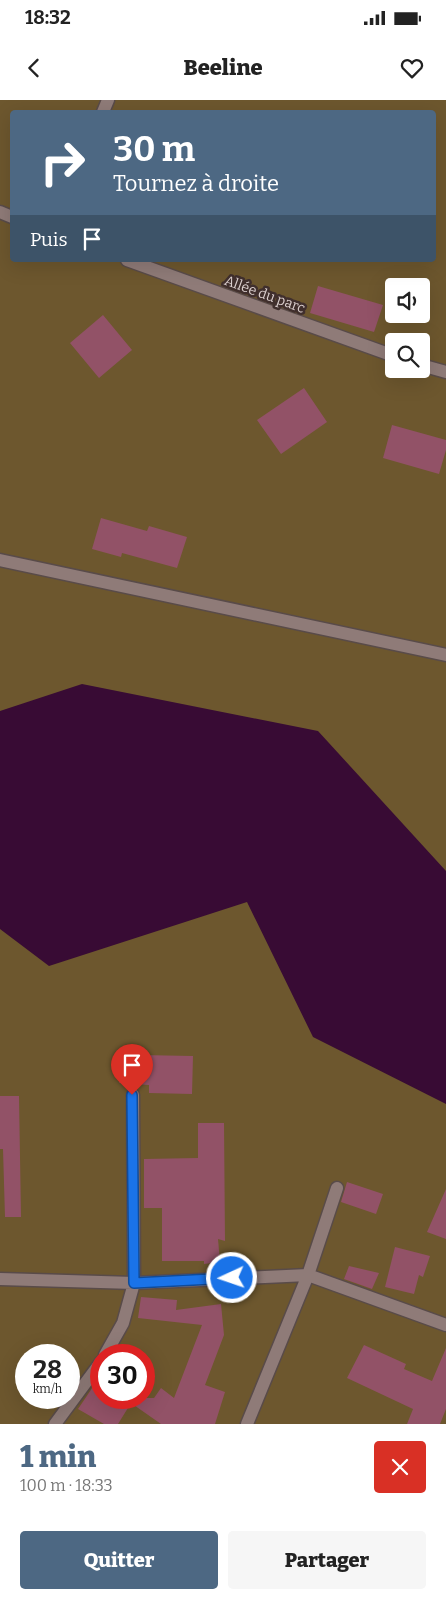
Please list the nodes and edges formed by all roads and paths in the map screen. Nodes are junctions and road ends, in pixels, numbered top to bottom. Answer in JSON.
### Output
{"nodes":[{"id":1,"x":133,"y":262,"type":"edge"},
{"id":2,"x":385,"y":353,"type":"edge"},
{"id":3,"x":430,"y":368,"type":"edge"},
{"id":4,"x":446,"y":372,"type":"edge"},
{"id":5,"x":0,"y":560,"type":"edge"},
{"id":6,"x":446,"y":655,"type":"edge"},
{"id":7,"x":132,"y":1095,"type":"dead end"},
{"id":8,"x":337,"y":1188,"type":"dead end"},
{"id":9,"x":308,"y":1275,"type":"junction"},
{"id":10,"x":0,"y":1278,"type":"edge"},
{"id":11,"x":134,"y":1283,"type":"junction"},
{"id":12,"x":446,"y":1325,"type":"edge"},
{"id":13,"x":111,"y":1344,"type":"edge"},
{"id":14,"x":90,"y":1377,"type":"edge"},
{"id":15,"x":55,"y":1424,"type":"edge"},
{"id":16,"x":247,"y":1424,"type":"edge"}],
"edges":[{"from":1,"to":2,"type":"street","name":"Allée du parc"},
{"from":3,"to":4,"type":"street"},
{"from":5,"to":6,"type":"street"},
{"from":7,"to":11,"type":"street"},
{"from":8,"to":9,"type":"street"},
{"from":9,"to":11,"type":"street"},
{"from":9,"to":12,"type":"street"},
{"from":9,"to":16,"type":"street"},
{"from":10,"to":11,"type":"street"},
{"from":11,"to":13,"type":"street"},
{"from":14,"to":15,"type":"street"}]}
